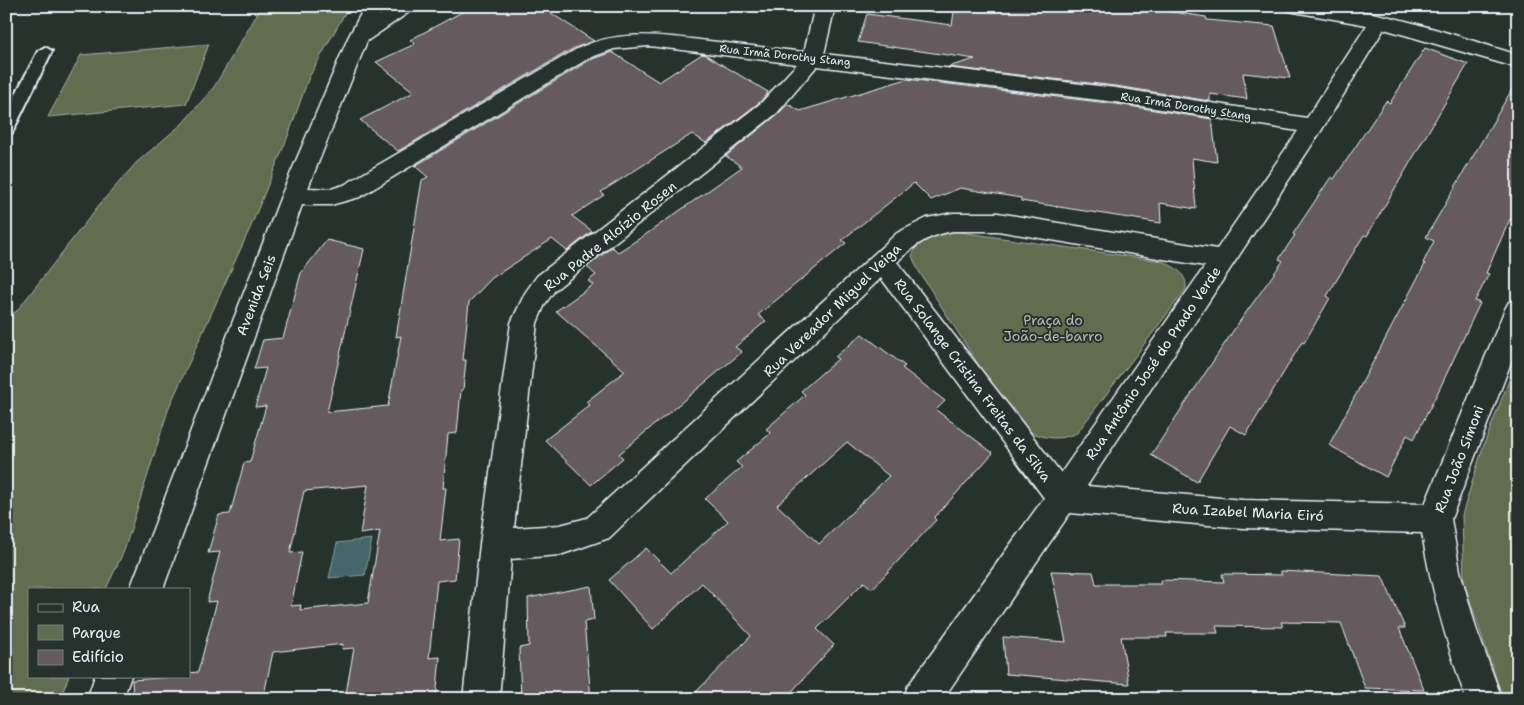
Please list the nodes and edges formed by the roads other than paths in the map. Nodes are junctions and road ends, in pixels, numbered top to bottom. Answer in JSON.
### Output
{"nodes":[{"id":1,"x":375,"y":6,"type":"edge"},
{"id":2,"x":410,"y":6,"type":"edge"},
{"id":3,"x":825,"y":6,"type":"edge"},
{"id":4,"x":1304,"y":7,"type":"edge"},
{"id":5,"x":1378,"y":22,"type":"junction"},
{"id":6,"x":358,"y":38,"type":"junction"},
{"id":7,"x":45,"y":51,"type":"dead end"},
{"id":8,"x":812,"y":58,"type":"junction"},
{"id":9,"x":1518,"y":62,"type":"edge"},
{"id":10,"x":1313,"y":126,"type":"junction"},
{"id":11,"x":6,"y":129,"type":"edge"},
{"id":12,"x":294,"y":196,"type":"junction"},
{"id":13,"x":1222,"y":259,"type":"junction"},
{"id":14,"x":883,"y":262,"type":"junction"},
{"id":15,"x":1518,"y":309,"type":"edge"},
{"id":16,"x":1062,"y":498,"type":"junction"},
{"id":17,"x":1435,"y":519,"type":"junction"},
{"id":18,"x":496,"y":544,"type":"junction"},
{"id":19,"x":146,"y":588,"type":"edge"},
{"id":20,"x":112,"y":678,"type":"edge"},
{"id":21,"x":105,"y":699,"type":"edge"},
{"id":22,"x":481,"y":699,"type":"edge"},
{"id":23,"x":921,"y":699,"type":"edge"},
{"id":24,"x":1484,"y":699,"type":"edge"}],
"edges":[{"from":1,"to":6,"type":"street","name":"Avenida Seis"},
{"from":2,"to":6,"type":"street"},
{"from":3,"to":8,"type":"street","name":"Rua Padre Aloízio Rosen"},
{"from":4,"to":5,"type":"street"},
{"from":5,"to":9,"type":"street"},
{"from":5,"to":10,"type":"street","name":"Rua Antônio José do Prado Verde"},
{"from":6,"to":12,"type":"street","name":"Avenida Seis"},
{"from":7,"to":11,"type":"lane"},
{"from":8,"to":10,"type":"street","name":"Rua Irmã Dorothy Stang"},
{"from":8,"to":12,"type":"street","name":"Rua Irmã Dorothy Stang"},
{"from":8,"to":18,"type":"street","name":"Rua Padre Aloízio Rosen"},
{"from":10,"to":13,"type":"street","name":"Rua Antônio José do Prado Verde"},
{"from":12,"to":19,"type":"street","name":"Avenida Seis"},
{"from":13,"to":14,"type":"street","name":"Rua Vereador Miguel Veiga"},
{"from":13,"to":16,"type":"street","name":"Rua Antônio José do Prado Verde"},
{"from":14,"to":16,"type":"street","name":"Rua Solange Cristina Freitas da Silva"},
{"from":14,"to":18,"type":"street","name":"Rua Vereador Miguel Veiga"},
{"from":15,"to":17,"type":"street","name":"Rua João Simoni"},
{"from":16,"to":17,"type":"street","name":"Rua Izabel Maria Eiró"},
{"from":16,"to":23,"type":"street","name":"Rua Antônio José do Prado Verde"},
{"from":17,"to":24,"type":"street","name":"Rua João Simoni"},
{"from":18,"to":22,"type":"street","name":"Rua Padre Aloízio Rosen"},
{"from":20,"to":21,"type":"street"}]}
